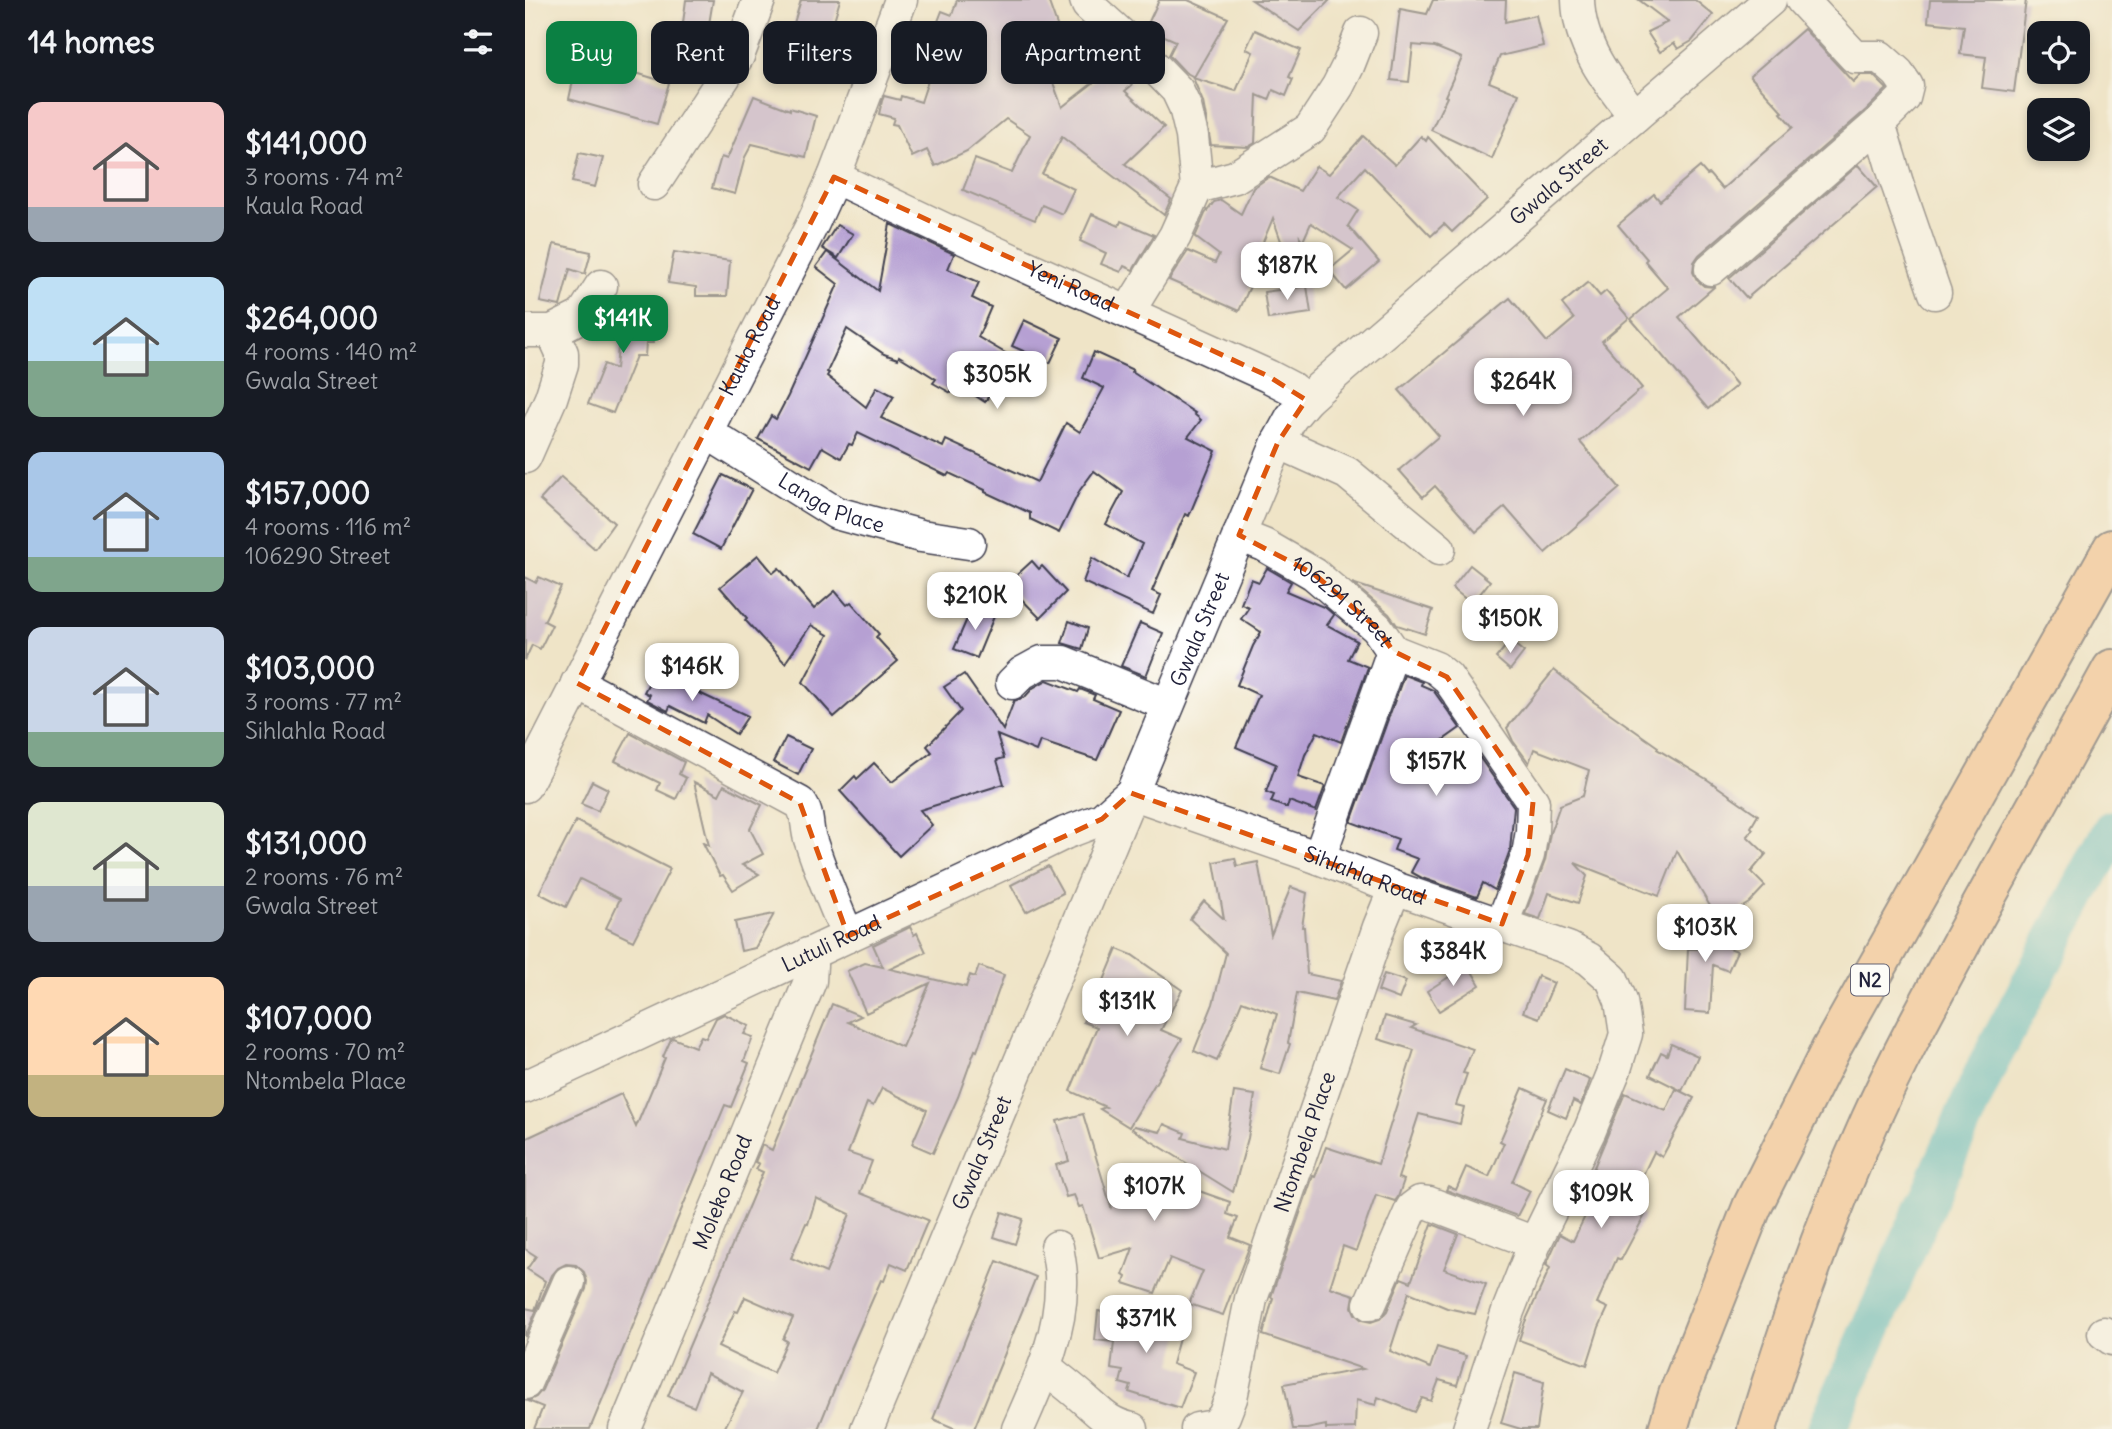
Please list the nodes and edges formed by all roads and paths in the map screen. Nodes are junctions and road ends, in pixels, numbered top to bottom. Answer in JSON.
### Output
{"nodes":[{"id":1,"x":759,"y":0,"type":"edge"},
{"id":2,"x":901,"y":0,"type":"edge"},
{"id":3,"x":1086,"y":0,"type":"edge"},
{"id":4,"x":1578,"y":0,"type":"edge"},
{"id":5,"x":1770,"y":0,"type":"edge"},
{"id":6,"x":1802,"y":0,"type":"edge"},
{"id":7,"x":1361,"y":33,"type":"dead end"},
{"id":8,"x":1635,"y":116,"type":"junction"},
{"id":9,"x":1879,"y":123,"type":"junction"},
{"id":10,"x":834,"y":177,"type":"junction"},
{"id":11,"x":654,"y":184,"type":"dead end"},
{"id":12,"x":1197,"y":187,"type":"junction"},
{"id":13,"x":1711,"y":269,"type":"dead end"},
{"id":14,"x":601,"y":286,"type":"dead end"},
{"id":15,"x":1935,"y":293,"type":"dead end"},
{"id":16,"x":1128,"y":312,"type":"junction"},
{"id":17,"x":538,"y":331,"type":"edge"},
{"id":18,"x":1306,"y":400,"type":"junction"},
{"id":19,"x":706,"y":432,"type":"junction"},
{"id":20,"x":1278,"y":442,"type":"junction"},
{"id":21,"x":525,"y":457,"type":"edge"},
{"id":22,"x":1239,"y":535,"type":"junction"},
{"id":23,"x":969,"y":543,"type":"dead end"},
{"id":24,"x":1439,"y":549,"type":"dead end"},
{"id":25,"x":2112,"y":549,"type":"edge"},
{"id":26,"x":1393,"y":651,"type":"junction"},
{"id":27,"x":2112,"y":669,"type":"edge"},
{"id":28,"x":577,"y":683,"type":"junction"},
{"id":29,"x":1012,"y":683,"type":"dead end"},
{"id":30,"x":1168,"y":705,"type":"junction"},
{"id":31,"x":525,"y":786,"type":"edge"},
{"id":32,"x":1131,"y":793,"type":"junction"},
{"id":33,"x":1319,"y":858,"type":"junction"},
{"id":34,"x":1395,"y":888,"type":"junction"},
{"id":35,"x":1502,"y":924,"type":"junction"},
{"id":36,"x":848,"y":936,"type":"junction"},
{"id":37,"x":808,"y":954,"type":"junction"},
{"id":38,"x":525,"y":1087,"type":"edge"},
{"id":39,"x":1535,"y":1243,"type":"junction"},
{"id":40,"x":1057,"y":1247,"type":"dead end"},
{"id":41,"x":569,"y":1282,"type":"dead end"},
{"id":42,"x":1370,"y":1304,"type":"dead end"},
{"id":43,"x":1045,"y":1367,"type":"junction"},
{"id":44,"x":525,"y":1383,"type":"edge"},
{"id":45,"x":1231,"y":1398,"type":"junction"},
{"id":46,"x":628,"y":1427,"type":"edge"},
{"id":47,"x":867,"y":1429,"type":"edge"},
{"id":48,"x":1018,"y":1429,"type":"edge"},
{"id":49,"x":1132,"y":1429,"type":"edge"},
{"id":50,"x":1197,"y":1429,"type":"edge"},
{"id":51,"x":1247,"y":1429,"type":"edge"},
{"id":52,"x":1469,"y":1429,"type":"edge"},
{"id":53,"x":1668,"y":1429,"type":"edge"},
{"id":54,"x":1757,"y":1429,"type":"edge"}],
"edges":[{"from":1,"to":11,"type":"street"},
{"from":2,"to":10,"type":"street","name":"Kaula Road"},
{"from":3,"to":12,"type":"street"},
{"from":4,"to":8,"type":"street"},
{"from":5,"to":8,"type":"street","name":"Gwala Street"},
{"from":6,"to":9,"type":"street"},
{"from":7,"to":12,"type":"street"},
{"from":8,"to":18,"type":"street","name":"Gwala Street"},
{"from":9,"to":13,"type":"street"},
{"from":9,"to":15,"type":"street"},
{"from":10,"to":16,"type":"street","name":"Yeni Road"},
{"from":10,"to":19,"type":"street","name":"Kaula Road"},
{"from":12,"to":16,"type":"street"},
{"from":14,"to":17,"type":"street"},
{"from":16,"to":18,"type":"street","name":"Yeni Road"},
{"from":17,"to":21,"type":"street"},
{"from":18,"to":20,"type":"street","name":"Gwala Street"},
{"from":19,"to":23,"type":"street","name":"Langa Place"},
{"from":19,"to":28,"type":"street","name":"Kaula Road"},
{"from":20,"to":22,"type":"street","name":"Gwala Street"},
{"from":20,"to":24,"type":"street"},
{"from":22,"to":26,"type":"street","name":"106291 Street"},
{"from":22,"to":30,"type":"street","name":"Gwala Street"},
{"from":25,"to":53,"type":"highway","number":"N2"},
{"from":26,"to":33,"type":"street","name":"106291 Street"},
{"from":26,"to":35,"type":"street"},
{"from":27,"to":54,"type":"highway"},
{"from":28,"to":31,"type":"street","name":"Kaula Road"},
{"from":28,"to":36,"type":"street"},
{"from":29,"to":30,"type":"street"},
{"from":30,"to":32,"type":"street","name":"Gwala Street"},
{"from":32,"to":33,"type":"street","name":"Sihlahla Road"},
{"from":32,"to":36,"type":"street","name":"Lutuli Road"},
{"from":32,"to":47,"type":"street","name":"Gwala Street"},
{"from":33,"to":34,"type":"street","name":"Sihlahla Road"},
{"from":34,"to":35,"type":"street","name":"Sihlahla Road"},
{"from":34,"to":45,"type":"street","name":"Ntombela Place"},
{"from":35,"to":39,"type":"street","name":"Sihlahla Road"},
{"from":36,"to":37,"type":"street","name":"Lutuli Road"},
{"from":37,"to":38,"type":"street","name":"Lutuli Road"},
{"from":37,"to":46,"type":"street","name":"Moleko Road"},
{"from":39,"to":42,"type":"street"},
{"from":39,"to":52,"type":"street","name":"Sihlahla Road"},
{"from":40,"to":43,"type":"street"},
{"from":41,"to":44,"type":"street"},
{"from":43,"to":48,"type":"street"},
{"from":43,"to":49,"type":"street"},
{"from":45,"to":50,"type":"street"},
{"from":45,"to":51,"type":"street"}]}
